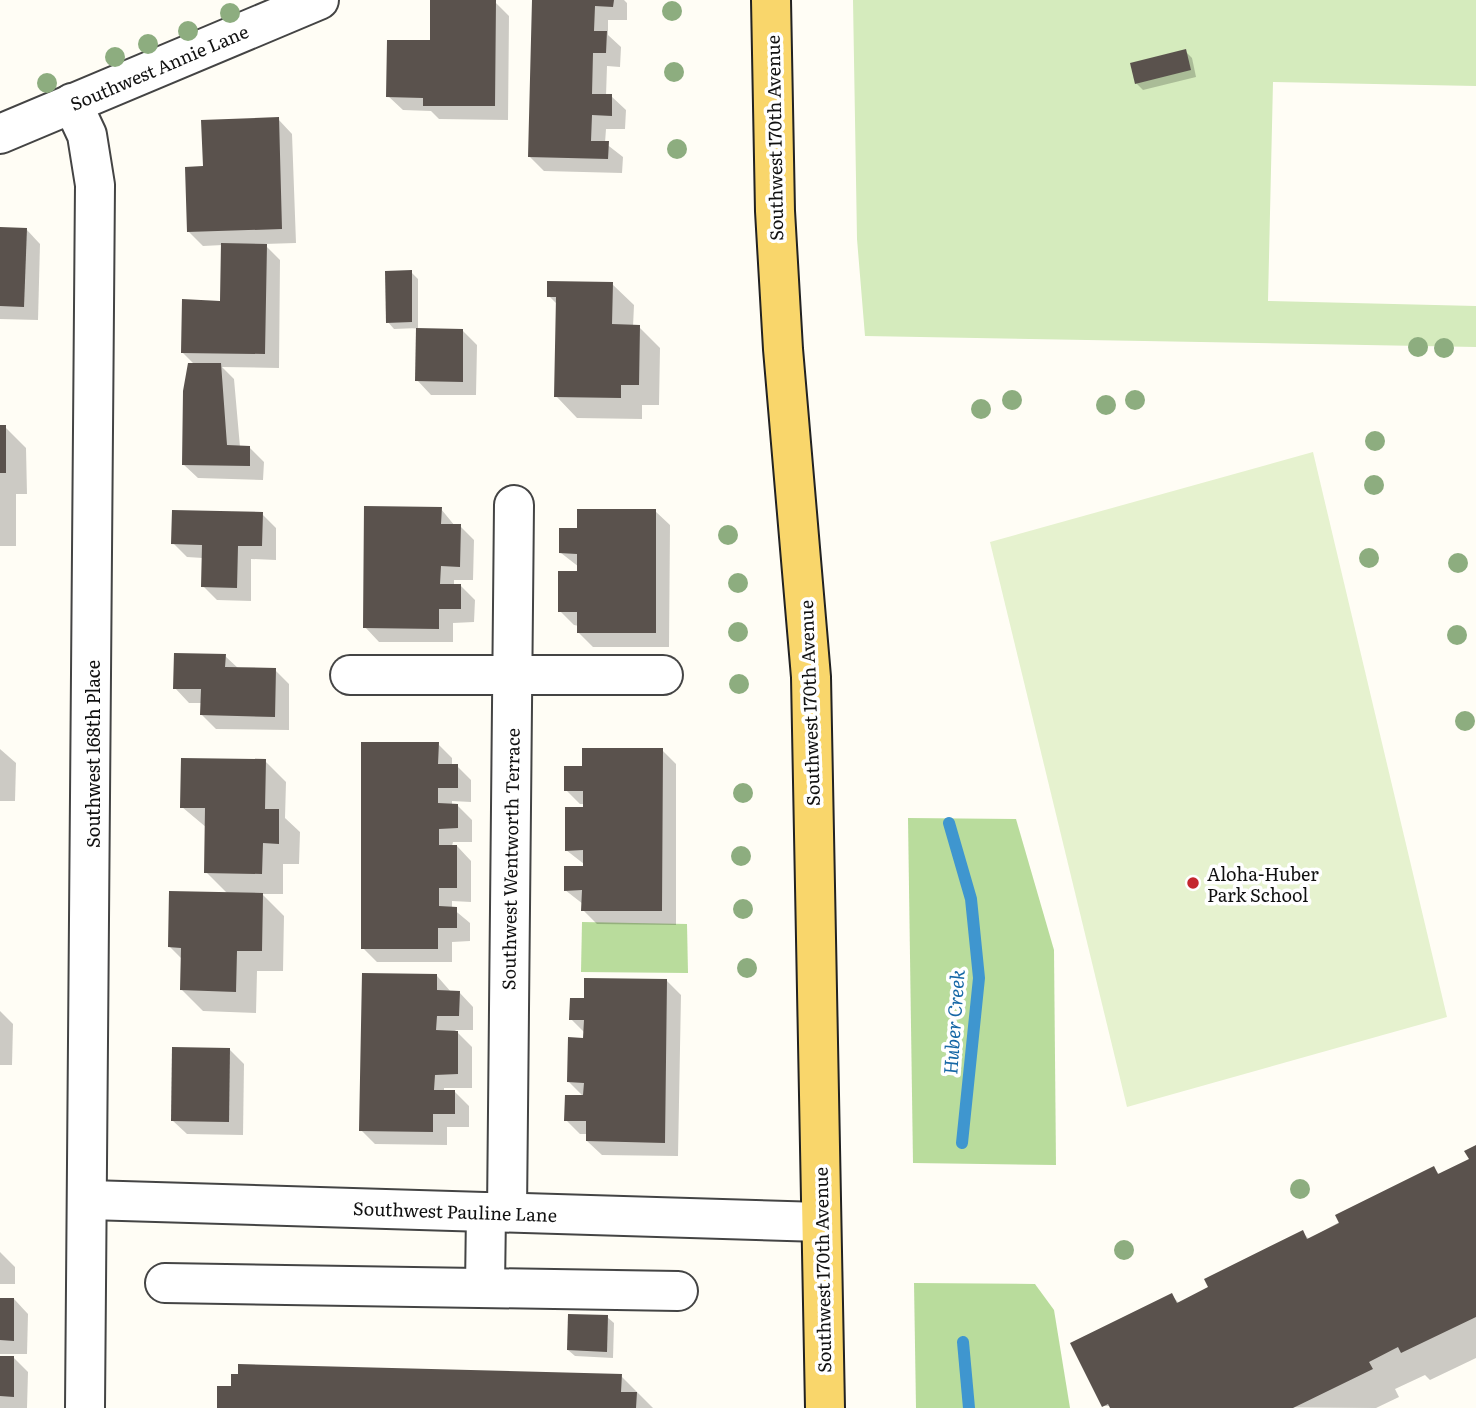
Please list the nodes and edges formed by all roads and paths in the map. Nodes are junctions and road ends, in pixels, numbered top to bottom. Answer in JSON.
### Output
{"nodes":[{"id":1,"x":318,"y":0,"type":"edge"},
{"id":2,"x":771,"y":0,"type":"edge"},
{"id":3,"x":72,"y":103,"type":"junction"},
{"id":4,"x":0,"y":134,"type":"edge"},
{"id":5,"x":514,"y":505,"type":"dead end"},
{"id":6,"x":349,"y":675,"type":"dead end"},
{"id":7,"x":512,"y":675,"type":"junction"},
{"id":8,"x":663,"y":675,"type":"dead end"},
{"id":9,"x":89,"y":1199,"type":"junction"},
{"id":10,"x":497,"y":1212,"type":"junction"},
{"id":11,"x":821,"y":1222,"type":"junction"},
{"id":12,"x":165,"y":1283,"type":"dead end"},
{"id":13,"x":485,"y":1288,"type":"junction"},
{"id":14,"x":678,"y":1291,"type":"dead end"},
{"id":15,"x":85,"y":1408,"type":"edge"},
{"id":16,"x":825,"y":1408,"type":"edge"}],
"edges":[{"from":1,"to":3,"type":"street","name":"Southwest Annie Lane"},
{"from":2,"to":11,"type":"main road","name":"Southwest 170th Avenue"},
{"from":3,"to":4,"type":"street","name":"Southwest Annie Lane"},
{"from":3,"to":9,"type":"street","name":"Southwest 168th Place"},
{"from":5,"to":7,"type":"street","name":"Southwest Wentworth Terrace"},
{"from":6,"to":7,"type":"street"},
{"from":7,"to":8,"type":"street"},
{"from":7,"to":10,"type":"street","name":"Southwest Wentworth Terrace"},
{"from":9,"to":10,"type":"street","name":"Southwest Pauline Lane"},
{"from":9,"to":15,"type":"street","name":"Southwest 168th Place"},
{"from":10,"to":11,"type":"street","name":"Southwest Pauline Lane"},
{"from":10,"to":13,"type":"street","name":"Southwest Wentworth Terrace"},
{"from":11,"to":16,"type":"main road","name":"Southwest 170th Avenue"},
{"from":12,"to":13,"type":"street"},
{"from":13,"to":14,"type":"street"}]}
